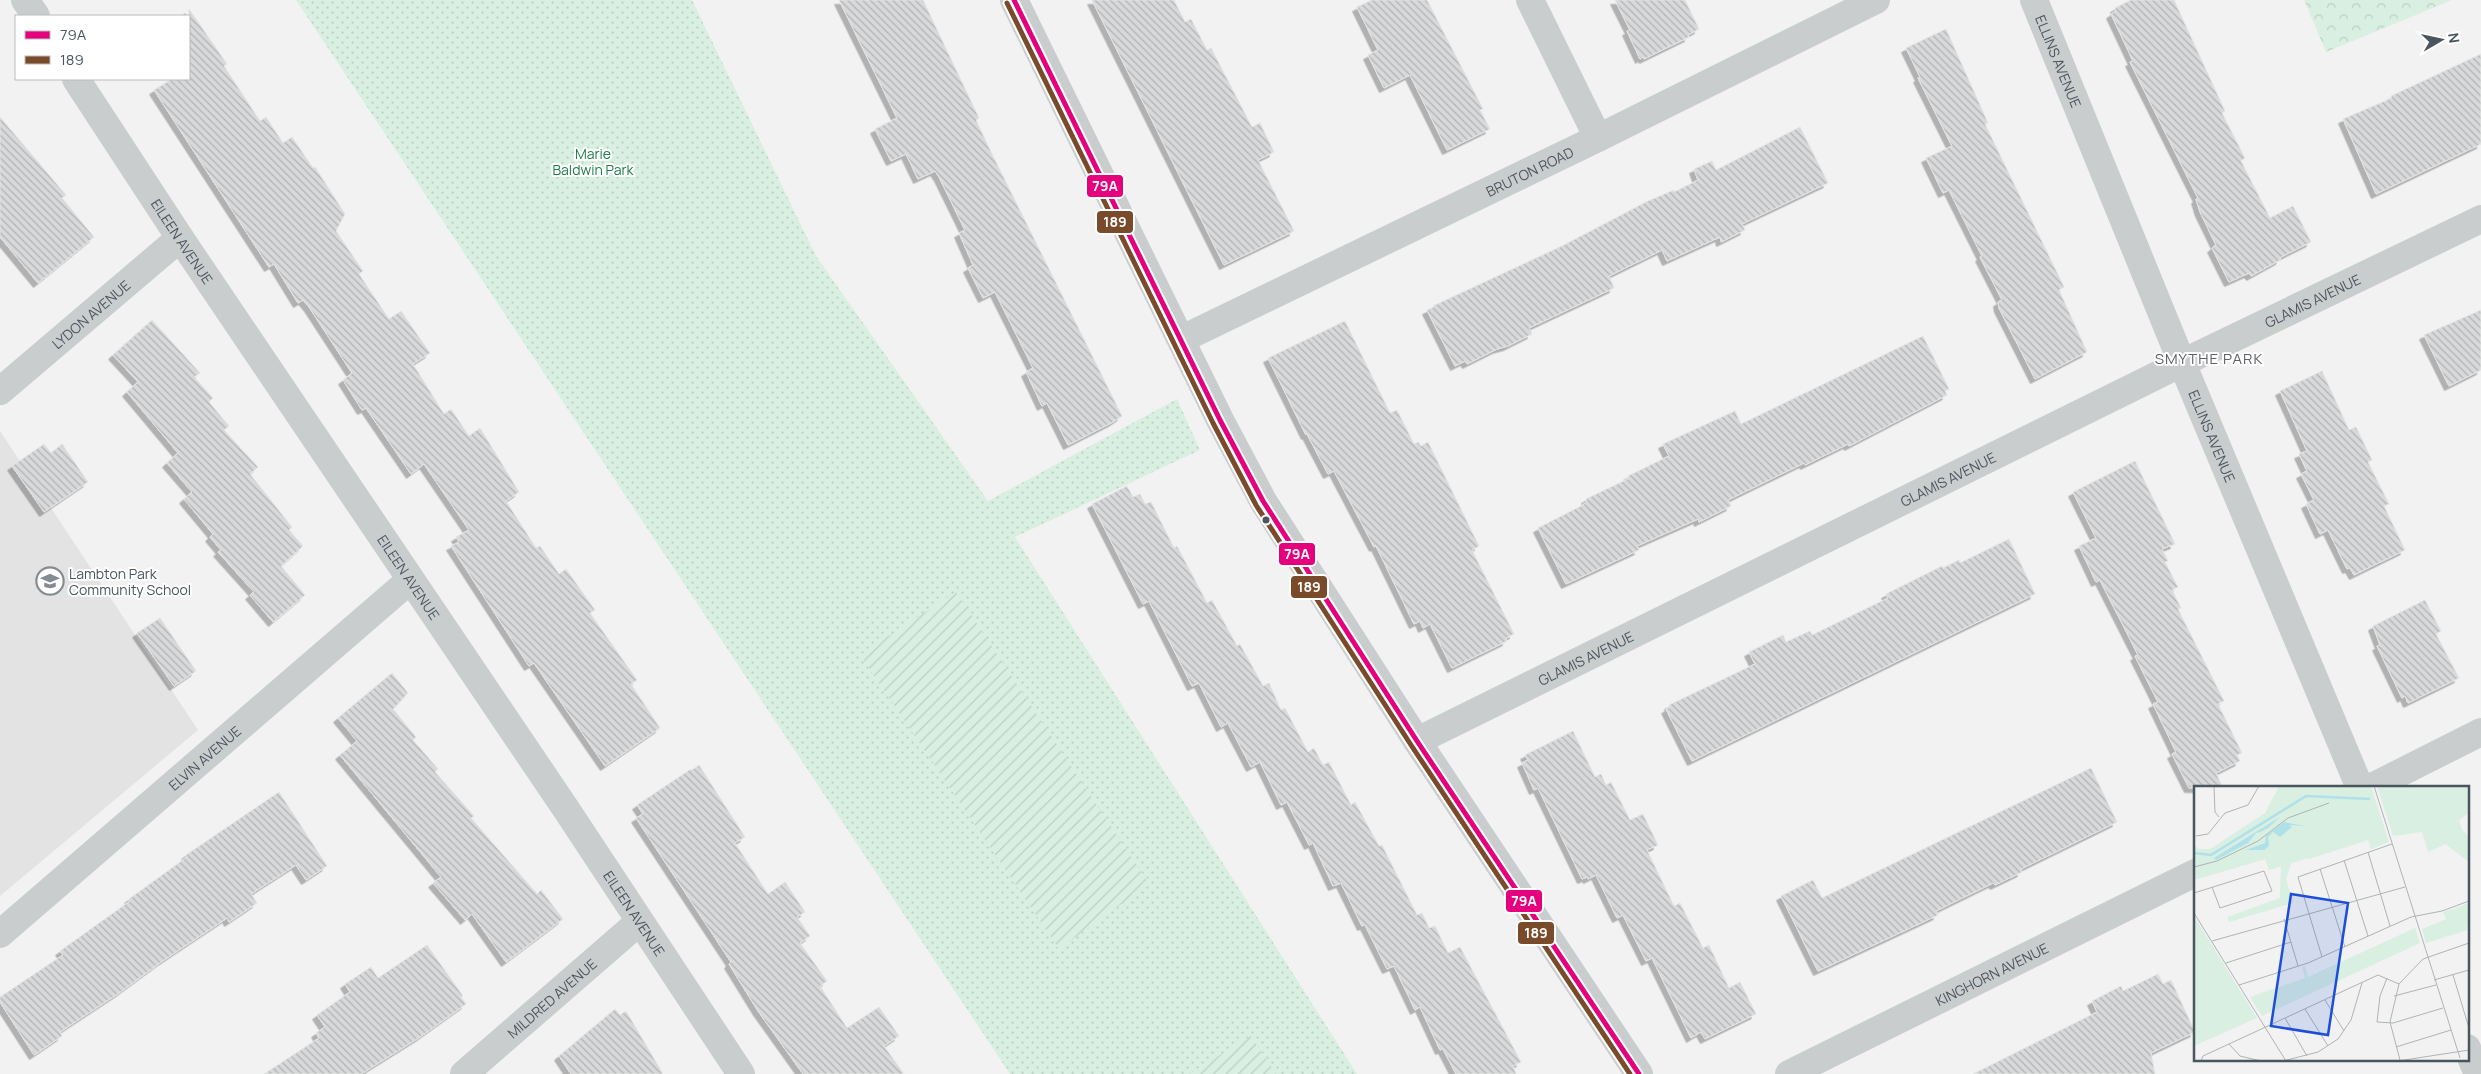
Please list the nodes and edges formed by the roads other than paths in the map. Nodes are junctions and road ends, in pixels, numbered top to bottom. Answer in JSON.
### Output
{"nodes":[{"id":1,"x":25,"y":0,"type":"edge"},
{"id":2,"x":1014,"y":0,"type":"edge"},
{"id":3,"x":1530,"y":0,"type":"edge"},
{"id":4,"x":1876,"y":0,"type":"edge"},
{"id":5,"x":2034,"y":0,"type":"edge"},
{"id":6,"x":35,"y":15,"type":"edge"},
{"id":7,"x":77,"y":80,"type":"edge"},
{"id":8,"x":1598,"y":138,"type":"junction"},
{"id":9,"x":2481,"y":219,"type":"edge"},
{"id":10,"x":180,"y":238,"type":"junction"},
{"id":11,"x":1182,"y":339,"type":"junction"},
{"id":12,"x":2182,"y":363,"type":"junction"},
{"id":13,"x":0,"y":391,"type":"edge"},
{"id":14,"x":410,"y":580,"type":"junction"},
{"id":15,"x":2481,"y":732,"type":"edge"},
{"id":16,"x":1417,"y":740,"type":"junction"},
{"id":17,"x":2359,"y":786,"type":"edge"},
{"id":18,"x":2374,"y":786,"type":"edge"},
{"id":19,"x":2194,"y":873,"type":"edge"},
{"id":20,"x":639,"y":922,"type":"junction"},
{"id":21,"x":0,"y":934,"type":"edge"},
{"id":22,"x":2468,"y":1050,"type":"edge"},
{"id":23,"x":464,"y":1074,"type":"edge"},
{"id":24,"x":741,"y":1074,"type":"edge"},
{"id":25,"x":1639,"y":1074,"type":"edge"},
{"id":26,"x":1789,"y":1074,"type":"edge"},
{"id":27,"x":2478,"y":1074,"type":"edge"}],
"edges":[{"from":1,"to":6,"type":"street"},
{"from":2,"to":11,"type":"street"},
{"from":3,"to":8,"type":"street"},
{"from":4,"to":8,"type":"street","name":"BRUTON ROAD"},
{"from":5,"to":12,"type":"street","name":"ELLINS AVENUE"},
{"from":7,"to":10,"type":"street","name":"EILEEN AVENUE"},
{"from":8,"to":11,"type":"street","name":"BRUTON ROAD"},
{"from":9,"to":12,"type":"street","name":"GLAMIS AVENUE"},
{"from":10,"to":13,"type":"street","name":"LYDON AVENUE"},
{"from":10,"to":14,"type":"street","name":"EILEEN AVENUE"},
{"from":11,"to":16,"type":"street"},
{"from":12,"to":16,"type":"street","name":"GLAMIS AVENUE"},
{"from":12,"to":17,"type":"street","name":"ELLINS AVENUE"},
{"from":14,"to":20,"type":"street","name":"EILEEN AVENUE"},
{"from":14,"to":21,"type":"street","name":"ELVIN AVENUE"},
{"from":15,"to":18,"type":"street"},
{"from":16,"to":25,"type":"street"},
{"from":19,"to":26,"type":"street","name":"KINGHORN AVENUE"},
{"from":20,"to":23,"type":"street","name":"MILDRED AVENUE"},
{"from":20,"to":24,"type":"street","name":"EILEEN AVENUE"},
{"from":22,"to":27,"type":"street"}]}
